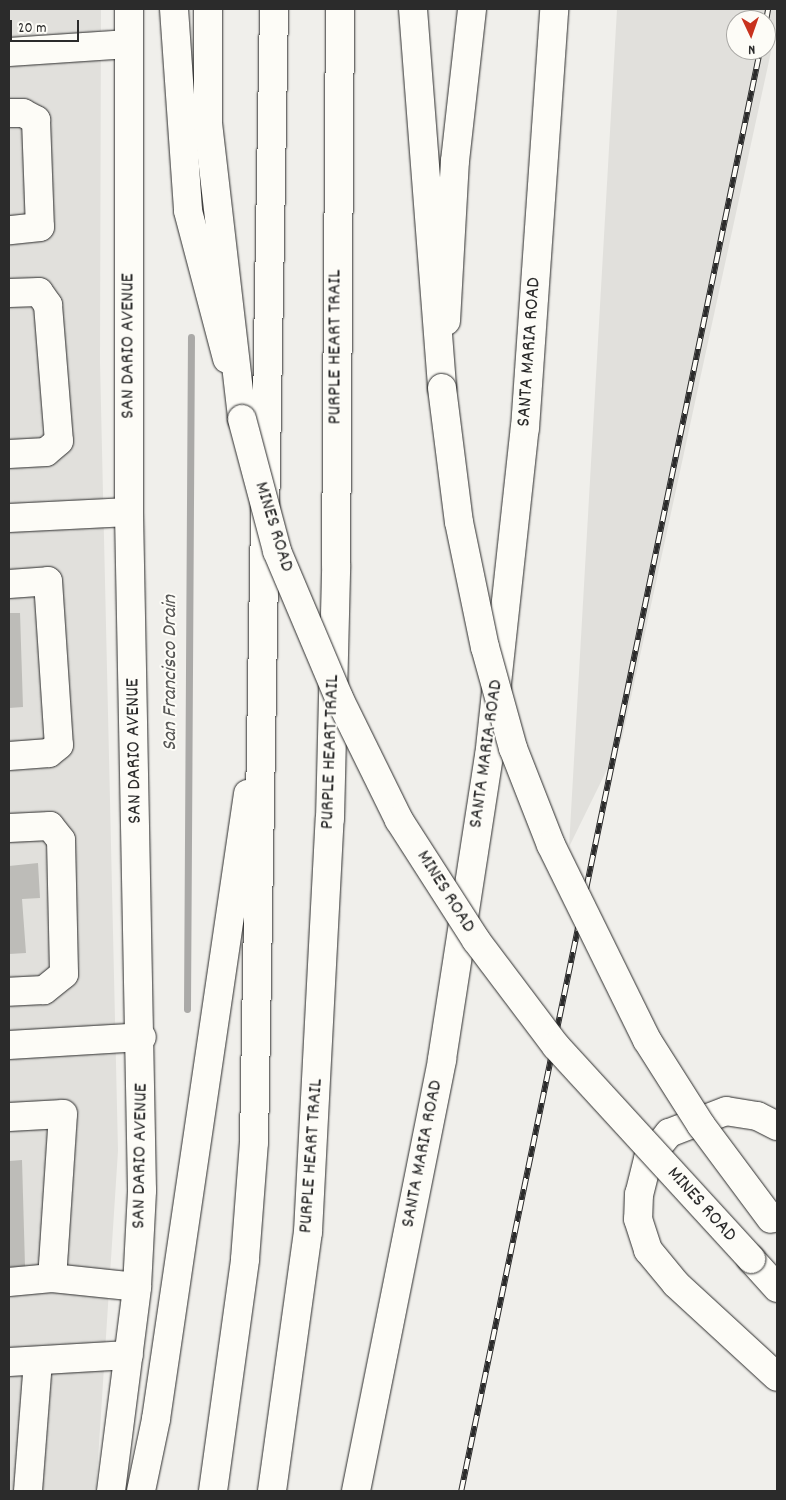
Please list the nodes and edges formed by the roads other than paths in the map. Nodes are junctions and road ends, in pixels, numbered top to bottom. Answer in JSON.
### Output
{"nodes":[{"id":1,"x":129,"y":9,"type":"edge"},
{"id":2,"x":174,"y":9,"type":"edge"},
{"id":3,"x":208,"y":9,"type":"edge"},
{"id":4,"x":274,"y":9,"type":"edge"},
{"id":5,"x":340,"y":9,"type":"edge"},
{"id":6,"x":413,"y":9,"type":"edge"},
{"id":7,"x":472,"y":9,"type":"edge"},
{"id":8,"x":554,"y":9,"type":"edge"},
{"id":9,"x":129,"y":44,"type":"junction"},
{"id":10,"x":9,"y":52,"type":"edge"},
{"id":11,"x":9,"y":113,"type":"edge"},
{"id":12,"x":9,"y":230,"type":"edge"},
{"id":13,"x":9,"y":293,"type":"edge"},
{"id":14,"x":442,"y":388,"type":"junction"},
{"id":15,"x":242,"y":419,"type":"junction"},
{"id":16,"x":9,"y":454,"type":"edge"},
{"id":17,"x":129,"y":512,"type":"junction"},
{"id":18,"x":9,"y":518,"type":"edge"},
{"id":19,"x":9,"y":584,"type":"edge"},
{"id":20,"x":264,"y":704,"type":"junction"},
{"id":21,"x":9,"y":756,"type":"edge"},
{"id":22,"x":9,"y":828,"type":"edge"},
{"id":23,"x":9,"y":992,"type":"edge"},
{"id":24,"x":142,"y":1037,"type":"junction"},
{"id":25,"x":9,"y":1045,"type":"edge"},
{"id":26,"x":9,"y":1117,"type":"edge"},
{"id":27,"x":777,"y":1126,"type":"edge"},
{"id":28,"x":774,"y":1222,"type":"edge"},
{"id":29,"x":52,"y":1278,"type":"junction"},
{"id":30,"x":9,"y":1282,"type":"edge"},
{"id":31,"x":137,"y":1287,"type":"junction"},
{"id":32,"x":777,"y":1288,"type":"edge"},
{"id":33,"x":129,"y":1354,"type":"junction"},
{"id":34,"x":38,"y":1361,"type":"junction"},
{"id":35,"x":9,"y":1362,"type":"edge"},
{"id":36,"x":777,"y":1377,"type":"edge"},
{"id":37,"x":28,"y":1491,"type":"edge"},
{"id":38,"x":111,"y":1491,"type":"edge"},
{"id":39,"x":140,"y":1491,"type":"edge"},
{"id":40,"x":213,"y":1491,"type":"edge"},
{"id":41,"x":272,"y":1491,"type":"edge"},
{"id":42,"x":356,"y":1491,"type":"edge"}],
"edges":[{"from":1,"to":9,"type":"main road","name":"SAN DARIO AVENUE"},
{"from":2,"to":15,"type":"main road"},
{"from":3,"to":15,"type":"main road"},
{"from":4,"to":20,"type":"main road"},
{"from":5,"to":41,"type":"main road","name":"PURPLE HEART TRAIL"},
{"from":6,"to":14,"type":"main road"},
{"from":7,"to":14,"type":"main road"},
{"from":8,"to":42,"type":"main road","name":"SANTA MARIA ROAD"},
{"from":9,"to":10,"type":"main road"},
{"from":9,"to":17,"type":"main road","name":"SAN DARIO AVENUE"},
{"from":11,"to":12,"type":"main road"},
{"from":13,"to":16,"type":"main road"},
{"from":14,"to":28,"type":"main road","bridge":true},
{"from":15,"to":32,"type":"main road","name":"MINES ROAD","bridge":true},
{"from":17,"to":18,"type":"main road"},
{"from":17,"to":24,"type":"main road","name":"SAN DARIO AVENUE"},
{"from":19,"to":21,"type":"main road"},
{"from":20,"to":39,"type":"main road"},
{"from":20,"to":40,"type":"main road"},
{"from":22,"to":23,"type":"main road"},
{"from":24,"to":25,"type":"main road"},
{"from":24,"to":31,"type":"main road","name":"SAN DARIO AVENUE"},
{"from":26,"to":29,"type":"main road"},
{"from":27,"to":36,"type":"main road"},
{"from":29,"to":30,"type":"main road"},
{"from":29,"to":31,"type":"main road"},
{"from":31,"to":33,"type":"main road","name":"SAN DARIO AVENUE"},
{"from":33,"to":34,"type":"main road"},
{"from":33,"to":38,"type":"main road","name":"SAN DARIO AVENUE"},
{"from":34,"to":35,"type":"main road"},
{"from":34,"to":37,"type":"main road"}]}
